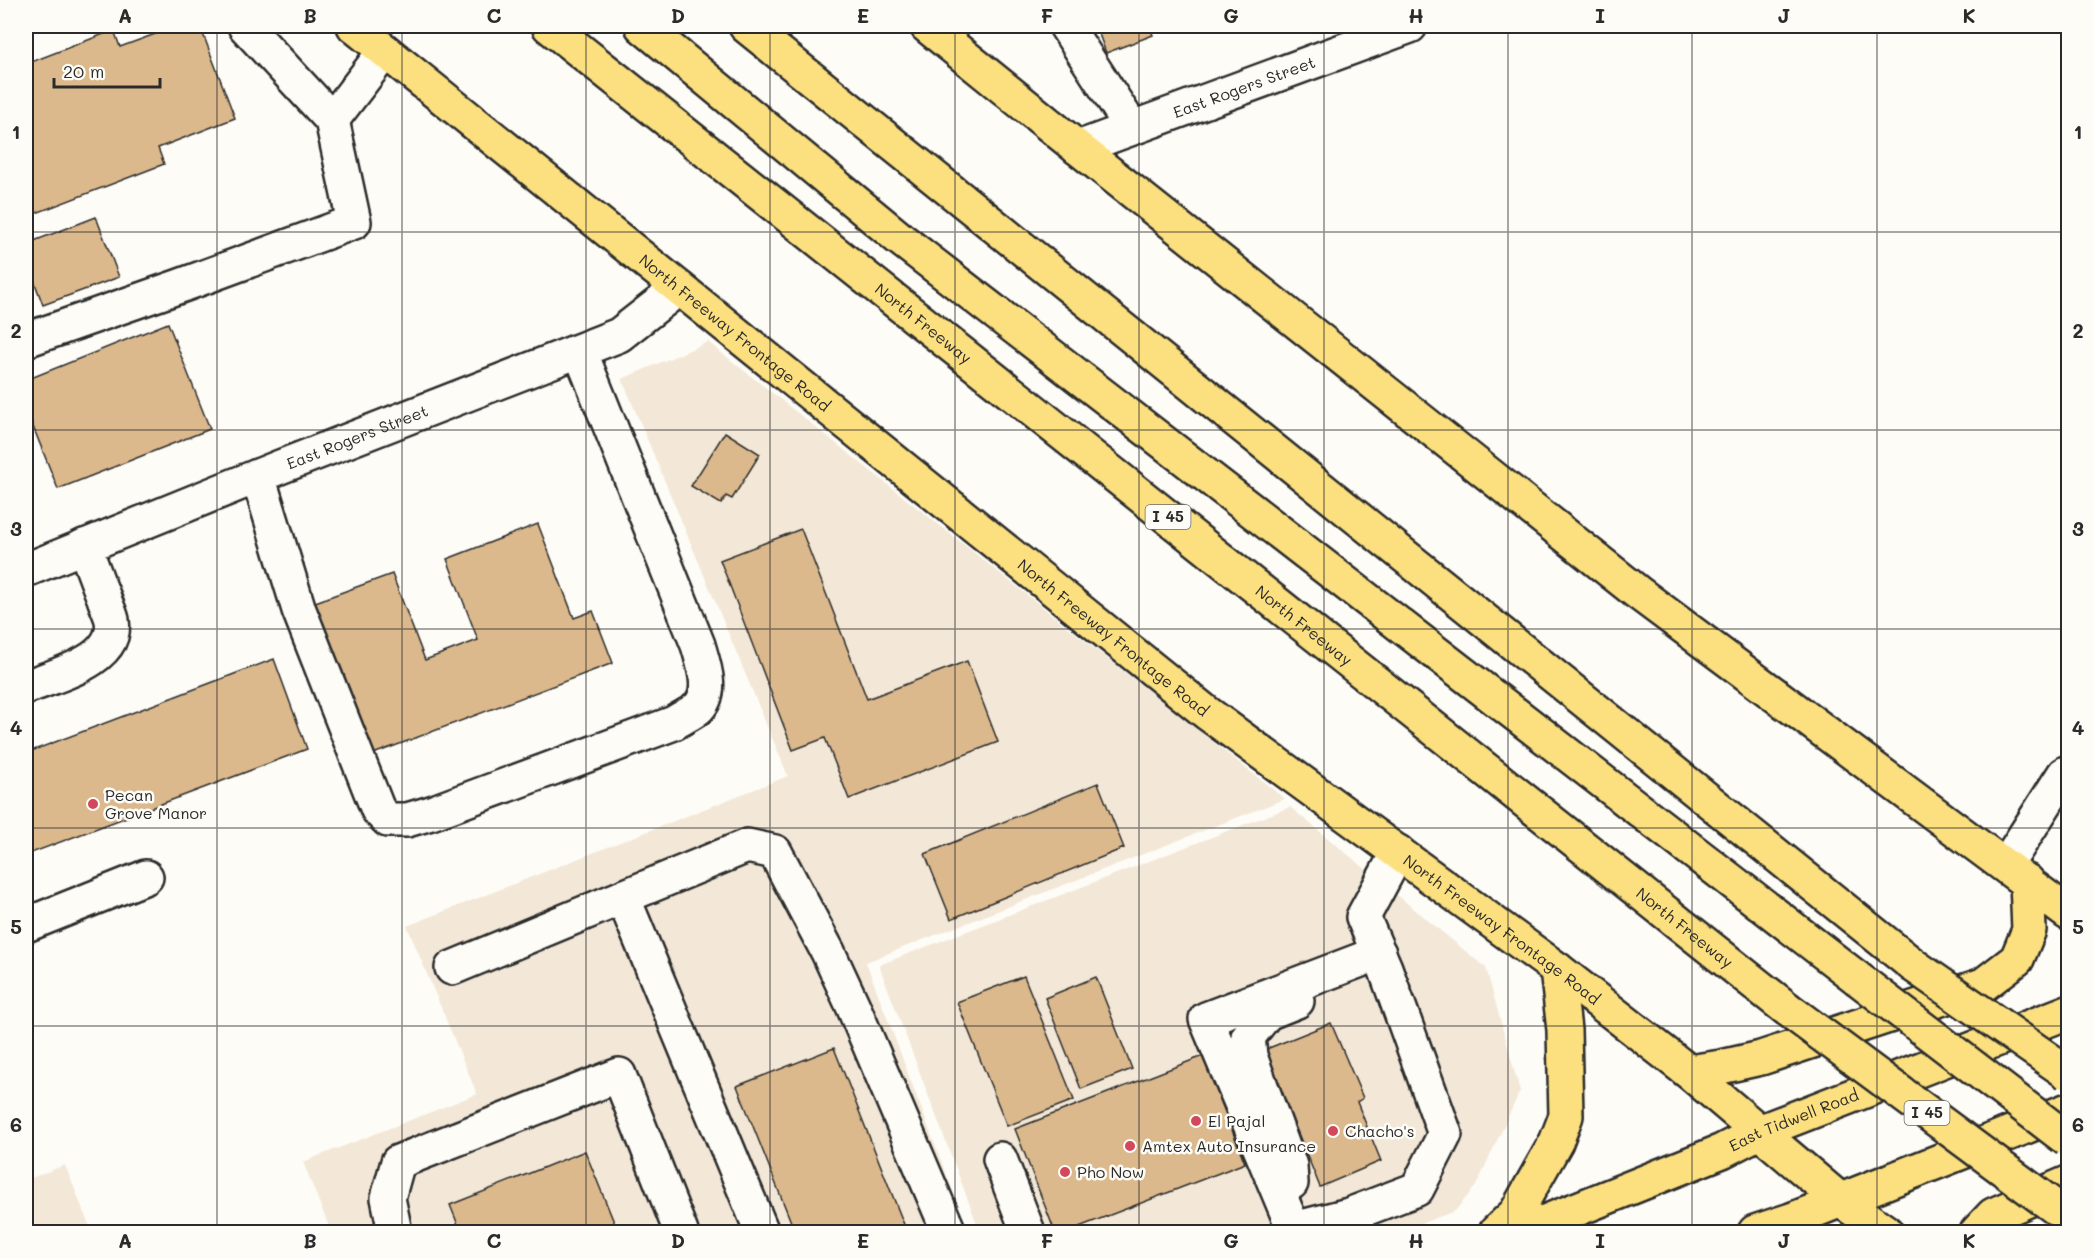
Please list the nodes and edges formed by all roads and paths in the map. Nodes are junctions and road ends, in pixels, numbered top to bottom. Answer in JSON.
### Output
{"nodes":[{"id":1,"x":245,"y":26,"type":"edge"},
{"id":2,"x":354,"y":26,"type":"edge"},
{"id":3,"x":549,"y":26,"type":"edge"},
{"id":4,"x":642,"y":26,"type":"edge"},
{"id":5,"x":746,"y":26,"type":"edge"},
{"id":6,"x":927,"y":26,"type":"edge"},
{"id":7,"x":1066,"y":26,"type":"edge"},
{"id":8,"x":1410,"y":26,"type":"edge"},
{"id":9,"x":1355,"y":35,"type":"edge"},
{"id":10,"x":385,"y":51,"type":"junction"},
{"id":11,"x":332,"y":120,"type":"junction"},
{"id":12,"x":1132,"y":128,"type":"junction"},
{"id":13,"x":1078,"y":148,"type":"junction"},
{"id":14,"x":679,"y":288,"type":"junction"},
{"id":15,"x":26,"y":340,"type":"edge"},
{"id":16,"x":580,"y":351,"type":"junction"},
{"id":17,"x":258,"y":476,"type":"junction"},
{"id":18,"x":84,"y":546,"type":"junction"},
{"id":19,"x":26,"y":570,"type":"edge"},
{"id":20,"x":26,"y":687,"type":"edge"},
{"id":21,"x":2068,"y":772,"type":"edge"},
{"id":22,"x":1398,"y":852,"type":"junction"},
{"id":23,"x":2016,"y":873,"type":"junction"},
{"id":24,"x":146,"y":877,"type":"dead end"},
{"id":25,"x":623,"y":897,"type":"junction"},
{"id":26,"x":2068,"y":912,"type":"edge"},
{"id":27,"x":26,"y":925,"type":"edge"},
{"id":28,"x":1382,"y":960,"type":"junction"},
{"id":29,"x":453,"y":968,"type":"dead end"},
{"id":30,"x":1557,"y":969,"type":"junction"},
{"id":31,"x":2068,"y":1012,"type":"edge"},
{"id":32,"x":1689,"y":1072,"type":"junction"},
{"id":33,"x":2068,"y":1073,"type":"edge"},
{"id":34,"x":2068,"y":1110,"type":"edge"},
{"id":35,"x":1759,"y":1132,"type":"junction"},
{"id":36,"x":2068,"y":1140,"type":"edge"},
{"id":37,"x":1000,"y":1159,"type":"dead end"},
{"id":38,"x":2068,"y":1183,"type":"edge"},
{"id":39,"x":1840,"y":1200,"type":"junction"},
{"id":40,"x":2068,"y":1217,"type":"edge"},
{"id":41,"x":1294,"y":1231,"type":"edge"},
{"id":42,"x":394,"y":1233,"type":"edge"},
{"id":43,"x":681,"y":1233,"type":"edge"},
{"id":44,"x":762,"y":1233,"type":"edge"},
{"id":45,"x":949,"y":1233,"type":"edge"},
{"id":46,"x":1028,"y":1233,"type":"edge"},
{"id":47,"x":1496,"y":1233,"type":"edge"},
{"id":48,"x":1520,"y":1233,"type":"edge"},
{"id":49,"x":1755,"y":1233,"type":"edge"},
{"id":50,"x":1886,"y":1233,"type":"edge"},
{"id":51,"x":1977,"y":1233,"type":"edge"}],
"edges":[{"from":1,"to":11,"type":"street"},
{"from":2,"to":10,"type":"main road","name":"North Freeway Frontage Road"},
{"from":3,"to":40,"type":"main road","name":"North Freeway","number":"I 45","bridge":true},
{"from":4,"to":36,"type":"main road","bridge":true},
{"from":5,"to":33,"type":"main road","bridge":true},
{"from":6,"to":13,"type":"main road"},
{"from":7,"to":12,"type":"street"},
{"from":8,"to":9,"type":"street","name":"East Rogers Street"},
{"from":9,"to":12,"type":"street","name":"East Rogers Street"},
{"from":10,"to":11,"type":"street"},
{"from":10,"to":14,"type":"main road","name":"North Freeway Frontage Road"},
{"from":11,"to":15,"type":"street"},
{"from":12,"to":13,"type":"street","name":"East Rogers Street"},
{"from":13,"to":23,"type":"main road"},
{"from":14,"to":16,"type":"street","name":"East Rogers Street"},
{"from":14,"to":22,"type":"main road","name":"North Freeway Frontage Road"},
{"from":16,"to":17,"type":"street","name":"East Rogers Street"},
{"from":16,"to":17,"type":"street"},
{"from":17,"to":18,"type":"street","name":"East Rogers Street"},
{"from":18,"to":19,"type":"street","name":"East Rogers Street"},
{"from":18,"to":20,"type":"street"},
{"from":21,"to":23,"type":"street"},
{"from":22,"to":28,"type":"street"},
{"from":22,"to":30,"type":"main road","name":"North Freeway Frontage Road"},
{"from":23,"to":26,"type":"main road"},
{"from":23,"to":32,"type":"main road"},
{"from":24,"to":27,"type":"street"},
{"from":25,"to":29,"type":"street"},
{"from":25,"to":44,"type":"street"},
{"from":25,"to":45,"type":"street"},
{"from":28,"to":41,"type":"street"},
{"from":28,"to":41,"type":"street"},
{"from":28,"to":41,"type":"street"},
{"from":30,"to":32,"type":"main road","name":"North Freeway Frontage Road"},
{"from":30,"to":47,"type":"main road"},
{"from":31,"to":35,"type":"main road","name":"East Tidwell Road"},
{"from":32,"to":35,"type":"main road","name":"North Freeway Frontage Road"},
{"from":34,"to":39,"type":"main road"},
{"from":35,"to":39,"type":"main road","name":"North Freeway Frontage Road"},
{"from":35,"to":48,"type":"main road","name":"East Tidwell Road"},
{"from":37,"to":46,"type":"street"},
{"from":38,"to":51,"type":"main road"},
{"from":39,"to":49,"type":"main road"},
{"from":39,"to":50,"type":"main road","name":"North Freeway Frontage Road"},
{"from":42,"to":43,"type":"street"}]}
